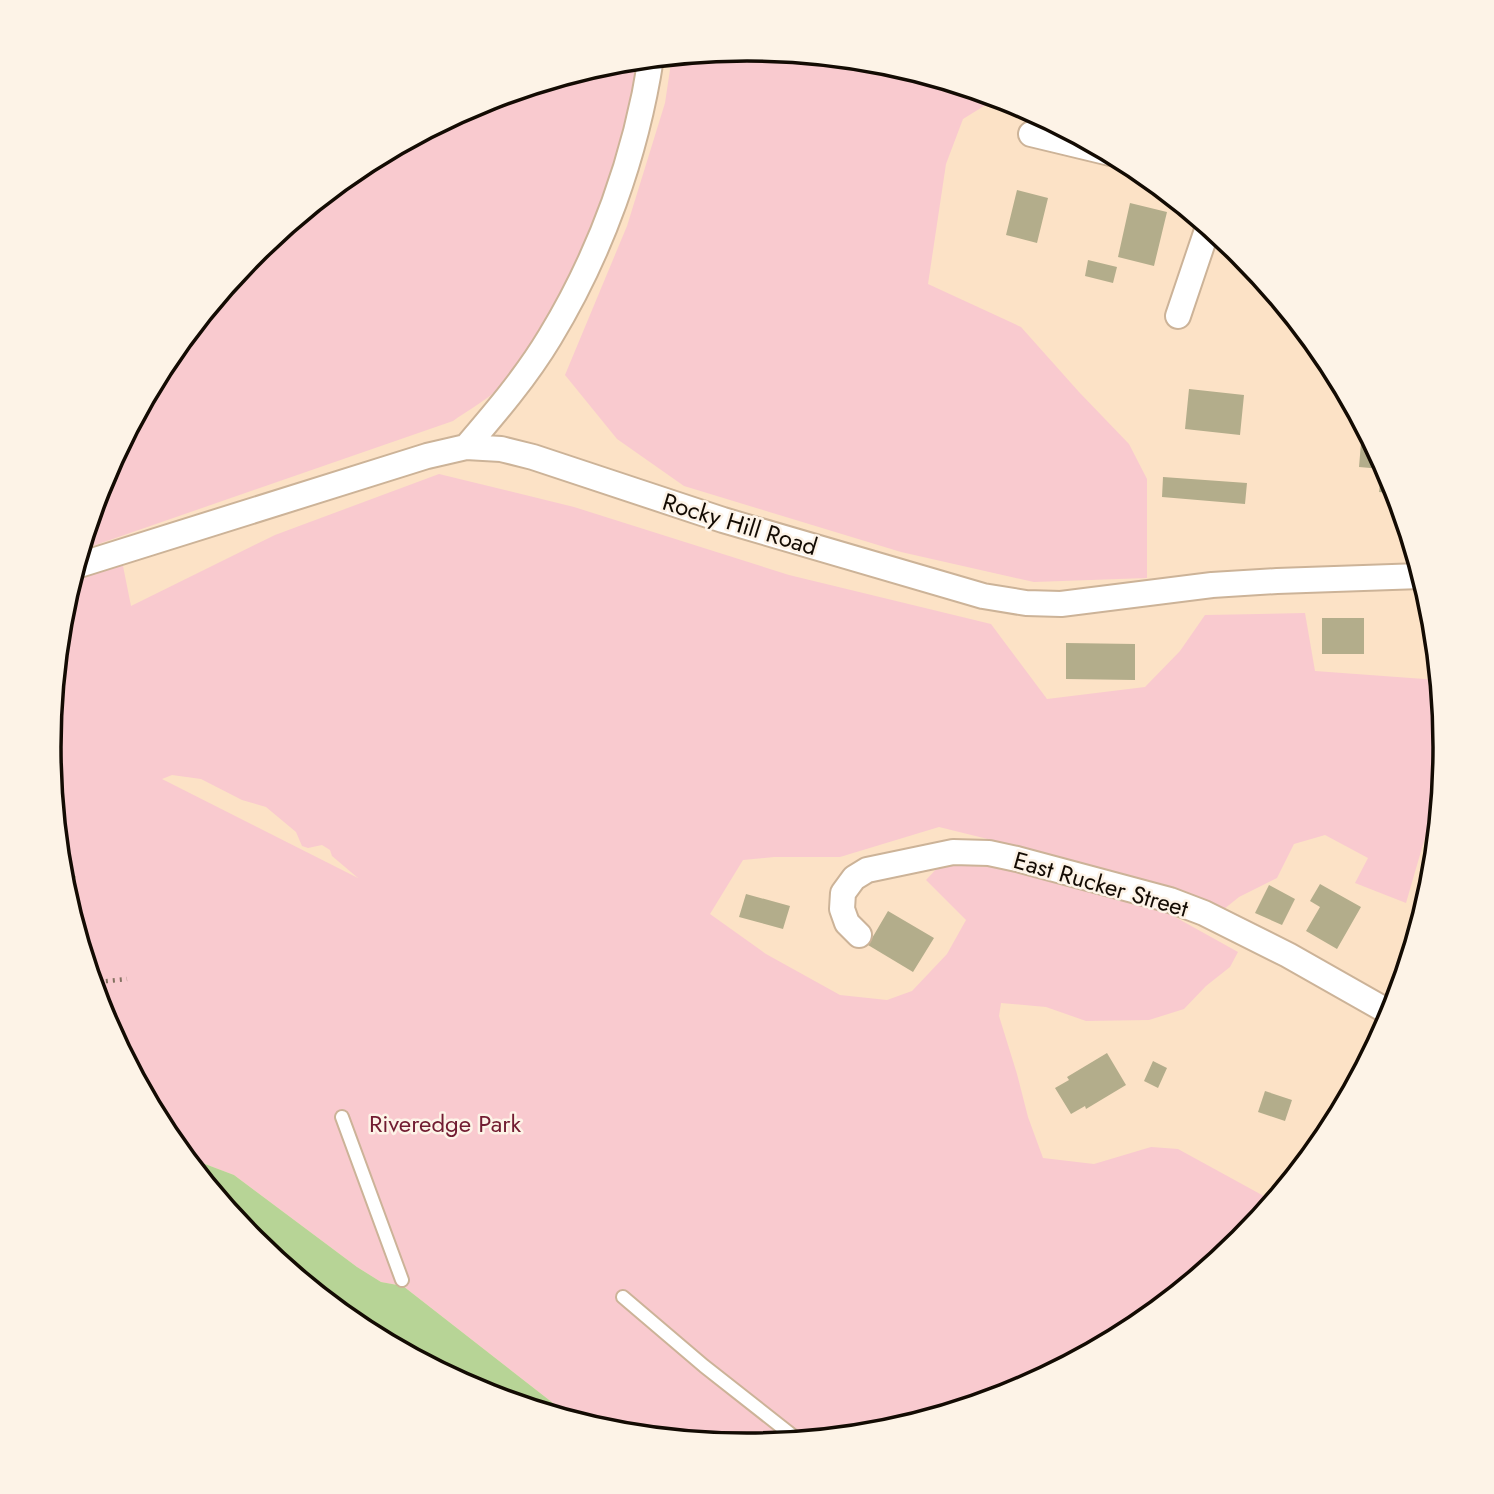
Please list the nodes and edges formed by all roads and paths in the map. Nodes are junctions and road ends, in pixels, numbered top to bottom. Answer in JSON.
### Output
{"nodes":[{"id":1,"x":649,"y":68,"type":"edge"},
{"id":2,"x":1031,"y":134,"type":"dead end"},
{"id":3,"x":1073,"y":144,"type":"edge"},
{"id":4,"x":1205,"y":236,"type":"edge"},
{"id":5,"x":1178,"y":316,"type":"dead end"},
{"id":6,"x":466,"y":447,"type":"junction"},
{"id":7,"x":87,"y":562,"type":"edge"},
{"id":8,"x":1411,"y":576,"type":"edge"},
{"id":9,"x":859,"y":934,"type":"dead end"},
{"id":10,"x":127,"y":979,"type":"dead end"},
{"id":11,"x":103,"y":981,"type":"edge"},
{"id":12,"x":1381,"y":1008,"type":"edge"},
{"id":13,"x":342,"y":1117,"type":"dead end"},
{"id":14,"x":402,"y":1280,"type":"dead end"},
{"id":15,"x":622,"y":1297,"type":"dead end"},
{"id":16,"x":787,"y":1431,"type":"edge"}],
"edges":[{"from":1,"to":6,"type":"street"},
{"from":2,"to":3,"type":"street"},
{"from":4,"to":5,"type":"street"},
{"from":6,"to":7,"type":"street","name":"Rocky Hill Road"},
{"from":6,"to":8,"type":"street","name":"Rocky Hill Road"},
{"from":9,"to":12,"type":"street","name":"East Rucker Street"},
{"from":10,"to":11,"type":"path"},
{"from":13,"to":14,"type":"lane"},
{"from":15,"to":16,"type":"lane"}]}
